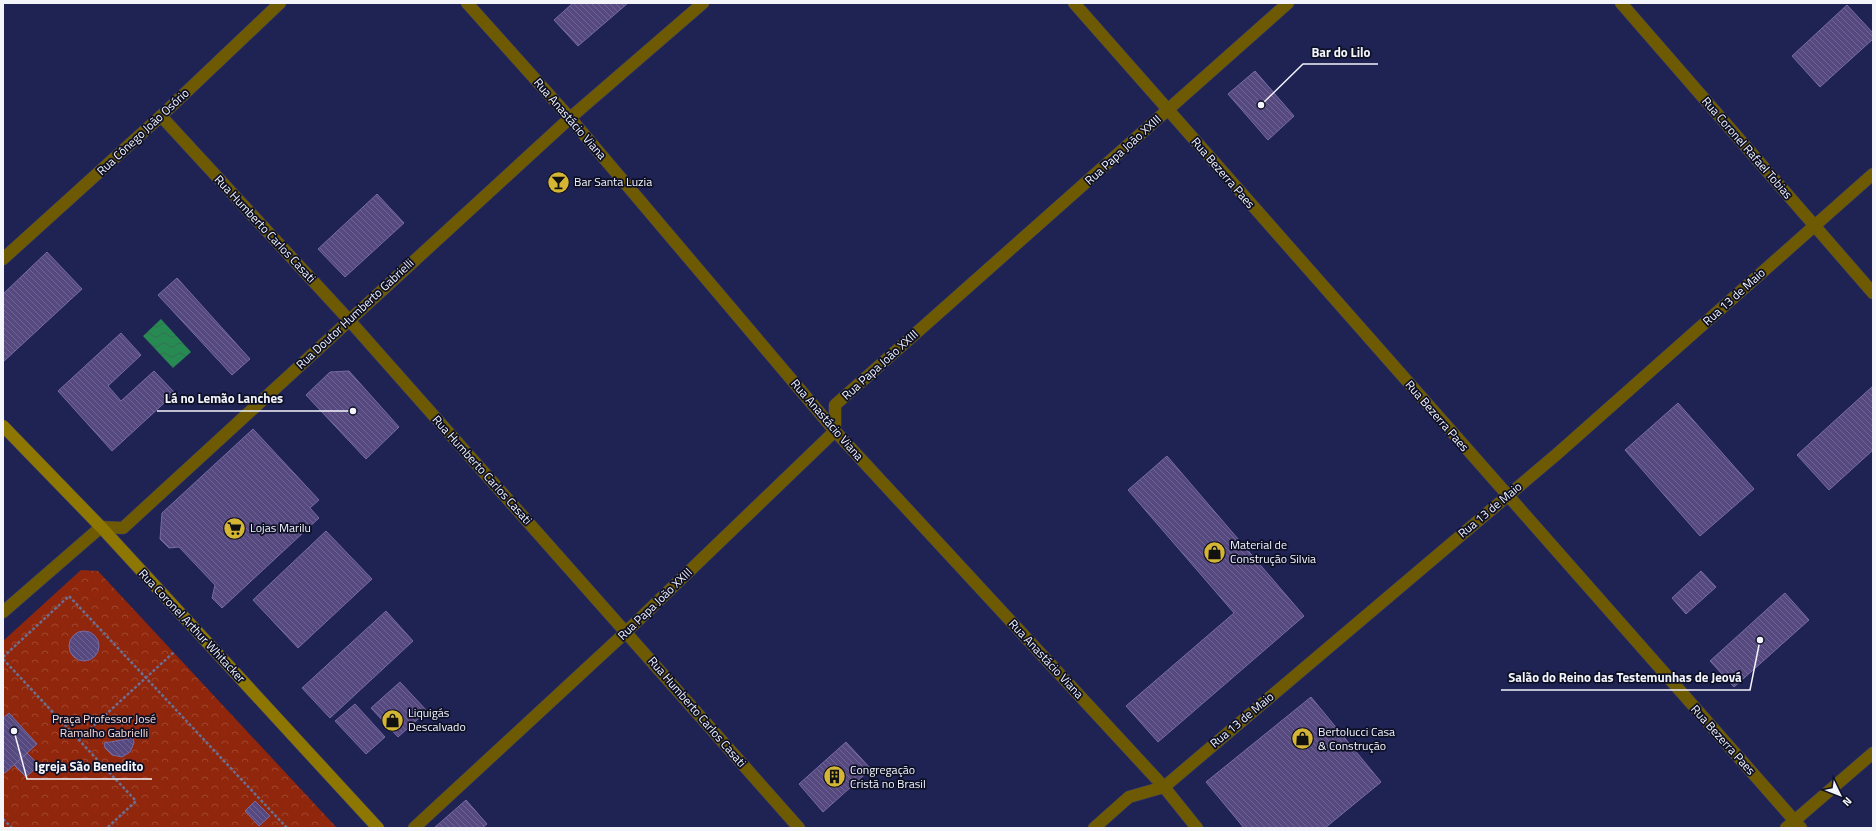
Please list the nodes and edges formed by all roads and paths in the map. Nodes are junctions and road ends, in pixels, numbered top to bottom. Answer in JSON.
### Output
{"nodes":[{"id":1,"x":280,"y":3,"type":"edge"},
{"id":2,"x":467,"y":3,"type":"edge"},
{"id":3,"x":703,"y":3,"type":"edge"},
{"id":4,"x":1074,"y":3,"type":"edge"},
{"id":5,"x":1288,"y":3,"type":"edge"},
{"id":6,"x":1621,"y":3,"type":"edge"},
{"id":7,"x":1167,"y":110,"type":"junction"},
{"id":8,"x":161,"y":116,"type":"junction"},
{"id":9,"x":570,"y":118,"type":"junction"},
{"id":10,"x":1873,"y":174,"type":"edge"},
{"id":11,"x":1814,"y":226,"type":"junction"},
{"id":12,"x":3,"y":259,"type":"edge"},
{"id":13,"x":1873,"y":293,"type":"edge"},
{"id":14,"x":349,"y":320,"type":"junction"},
{"id":15,"x":3,"y":426,"type":"edge"},
{"id":16,"x":835,"y":431,"type":"junction"},
{"id":17,"x":1507,"y":496,"type":"junction"},
{"id":18,"x":101,"y":527,"type":"junction"},
{"id":19,"x":3,"y":612,"type":"edge"},
{"id":20,"x":626,"y":632,"type":"junction"},
{"id":21,"x":174,"y":652,"type":"dead end"},
{"id":22,"x":3,"y":658,"type":"edge"},
{"id":23,"x":145,"y":678,"type":"junction"},
{"id":24,"x":79,"y":739,"type":"junction"},
{"id":25,"x":1873,"y":753,"type":"edge"},
{"id":26,"x":1164,"y":787,"type":"junction"},
{"id":27,"x":3,"y":819,"type":"edge"},
{"id":28,"x":284,"y":825,"type":"junction"},
{"id":29,"x":1794,"y":826,"type":"edge"},
{"id":30,"x":12,"y":828,"type":"edge"},
{"id":31,"x":107,"y":828,"type":"edge"},
{"id":32,"x":281,"y":828,"type":"edge"},
{"id":33,"x":287,"y":828,"type":"edge"},
{"id":34,"x":378,"y":828,"type":"edge"},
{"id":35,"x":414,"y":828,"type":"edge"},
{"id":36,"x":799,"y":828,"type":"edge"},
{"id":37,"x":1094,"y":828,"type":"edge"},
{"id":38,"x":1197,"y":828,"type":"edge"}],
"edges":[{"from":1,"to":8,"type":"street","name":"Rua Cônego João Osório"},
{"from":2,"to":9,"type":"street","name":"Rua Anastácio Viana"},
{"from":3,"to":9,"type":"street","name":"Rua Doutor Humberto Gabrielli"},
{"from":4,"to":7,"type":"street","name":"Rua Bezerra Paes"},
{"from":5,"to":7,"type":"street","name":"Rua Papa João XXIII"},
{"from":6,"to":11,"type":"street","name":"Rua Coronel Rafael Tobias"},
{"from":7,"to":16,"type":"street","name":"Rua Papa João XXIII"},
{"from":7,"to":17,"type":"street","name":"Rua Bezerra Paes"},
{"from":8,"to":12,"type":"street","name":"Rua Cônego João Osório"},
{"from":8,"to":14,"type":"street","name":"Rua Humberto Carlos Casati"},
{"from":9,"to":14,"type":"street","name":"Rua Doutor Humberto Gabrielli"},
{"from":9,"to":16,"type":"street","name":"Rua Anastácio Viana"},
{"from":10,"to":11,"type":"street","name":"Rua 13 de Maio"},
{"from":11,"to":13,"type":"street","name":"Rua Coronel Rafael Tobias"},
{"from":11,"to":17,"type":"street","name":"Rua 13 de Maio"},
{"from":14,"to":18,"type":"street","name":"Rua Doutor Humberto Gabrielli"},
{"from":14,"to":20,"type":"street","name":"Rua Humberto Carlos Casati"},
{"from":15,"to":18,"type":"main road","name":"Rua Coronel Arthur Whitacker"},
{"from":16,"to":20,"type":"street","name":"Rua Papa João XXIII"},
{"from":16,"to":26,"type":"street","name":"Rua Anastácio Viana"},
{"from":17,"to":26,"type":"street","name":"Rua 13 de Maio"},
{"from":17,"to":29,"type":"street","name":"Rua Bezerra Paes"},
{"from":18,"to":19,"type":"street"},
{"from":18,"to":34,"type":"main road","name":"Rua Coronel Arthur Whitacker"},
{"from":20,"to":35,"type":"street","name":"Rua Papa João XXIII"},
{"from":20,"to":36,"type":"street","name":"Rua Humberto Carlos Casati"},
{"from":21,"to":23,"type":"path"},
{"from":22,"to":23,"type":"path"},
{"from":22,"to":24,"type":"path"},
{"from":23,"to":24,"type":"path"},
{"from":23,"to":28,"type":"path"},
{"from":24,"to":31,"type":"path"},
{"from":25,"to":29,"type":"street"},
{"from":26,"to":37,"type":"street","name":"Rua 13 de Maio"},
{"from":26,"to":38,"type":"street","name":"Rua Anastácio Viana"},
{"from":27,"to":30,"type":"path"},
{"from":28,"to":32,"type":"path"},
{"from":28,"to":33,"type":"path"}]}
